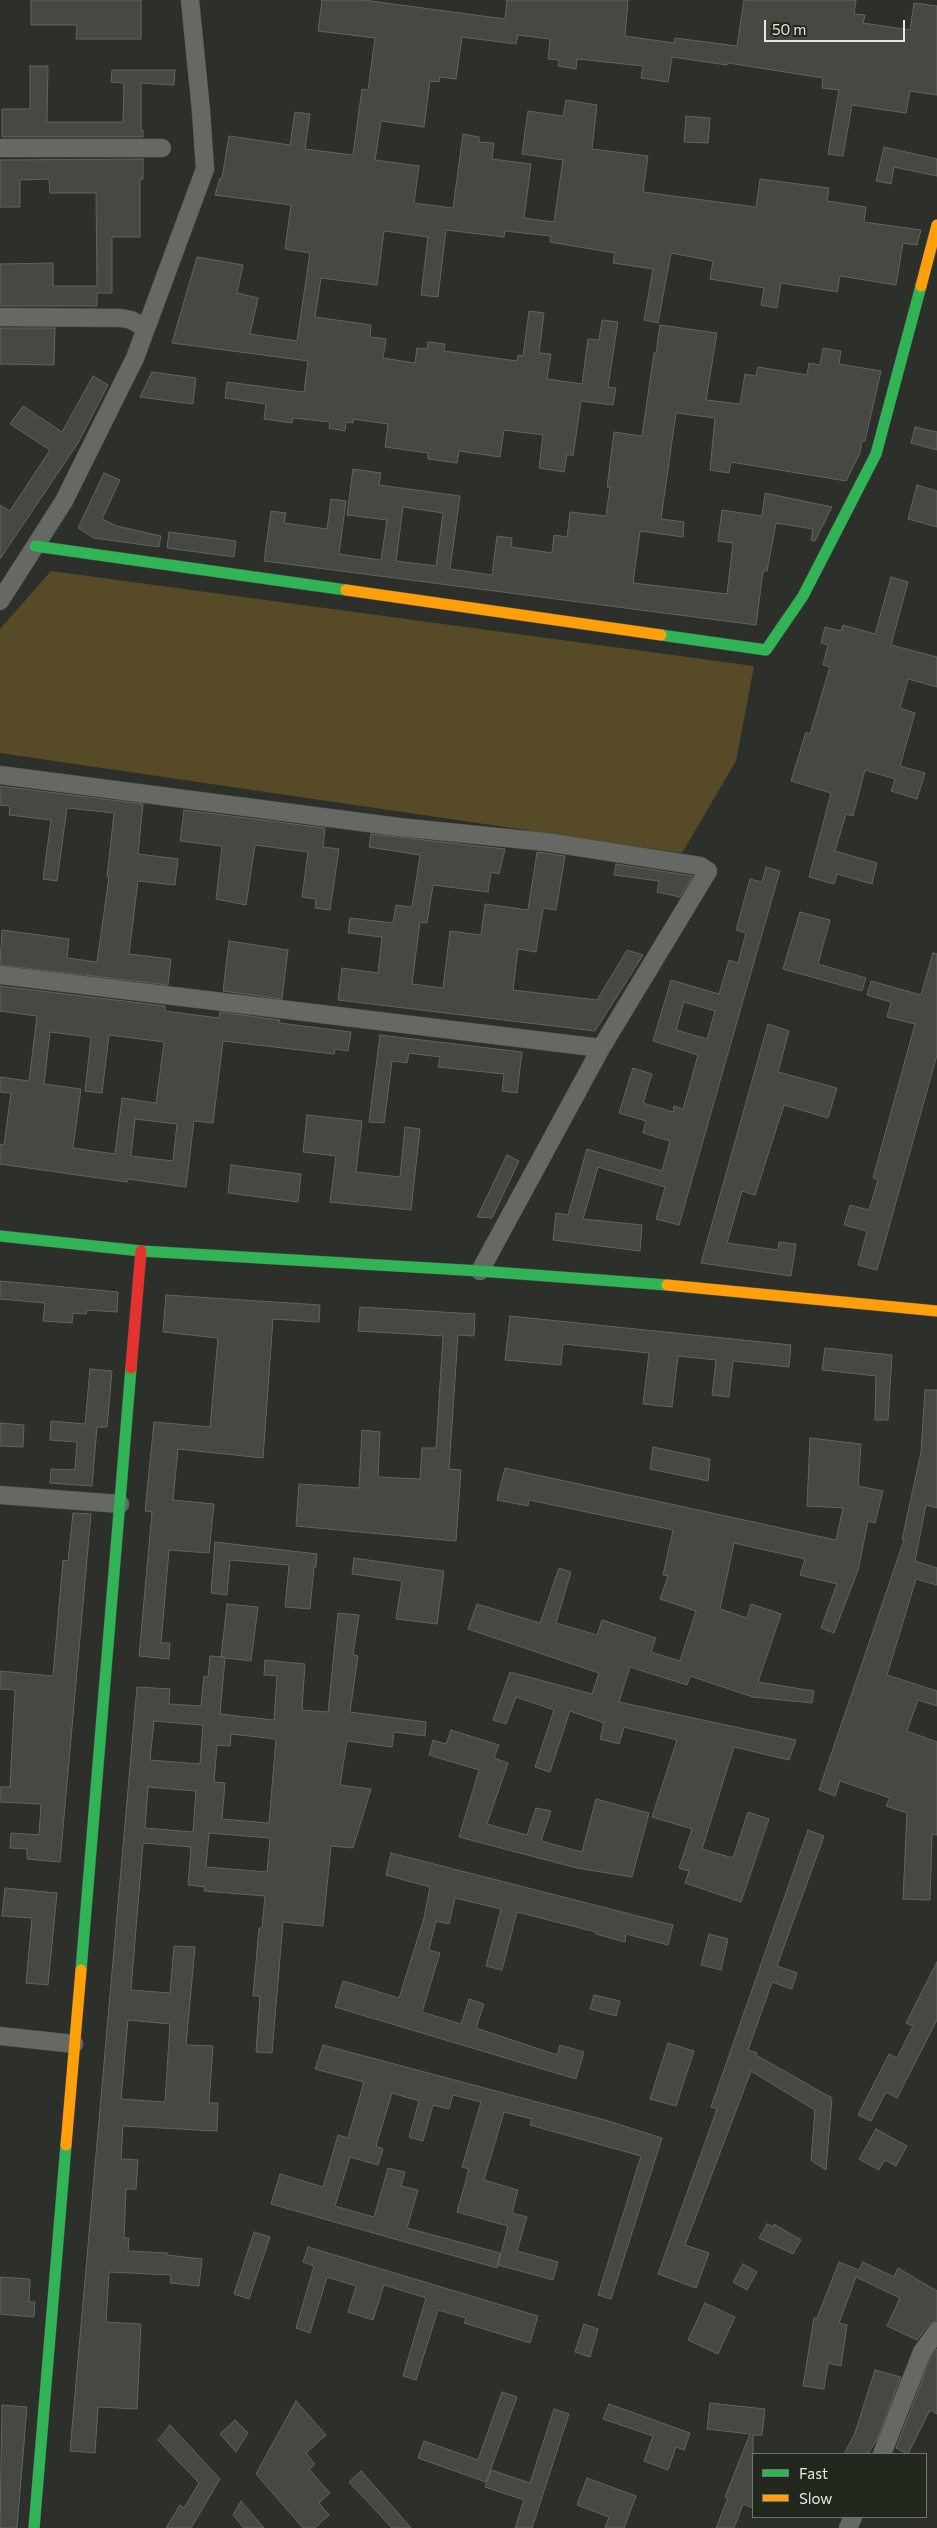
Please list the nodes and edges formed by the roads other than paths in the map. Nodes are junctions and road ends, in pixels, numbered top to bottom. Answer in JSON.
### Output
{"nodes":[{"id":1,"x":190,"y":0,"type":"edge"},
{"id":2,"x":0,"y":148,"type":"edge"},
{"id":3,"x":162,"y":148,"type":"dead end"},
{"id":4,"x":937,"y":225,"type":"edge"},
{"id":5,"x":0,"y":317,"type":"edge"},
{"id":6,"x":146,"y":328,"type":"junction"},
{"id":7,"x":35,"y":546,"type":"junction"},
{"id":8,"x":0,"y":601,"type":"edge"},
{"id":9,"x":0,"y":776,"type":"edge"},
{"id":10,"x":0,"y":975,"type":"edge"},
{"id":11,"x":601,"y":1048,"type":"junction"},
{"id":12,"x":0,"y":1236,"type":"edge"},
{"id":13,"x":141,"y":1251,"type":"junction"},
{"id":14,"x":480,"y":1271,"type":"junction"},
{"id":15,"x":937,"y":1311,"type":"edge"},
{"id":16,"x":0,"y":1495,"type":"edge"},
{"id":17,"x":120,"y":1504,"type":"junction"},
{"id":18,"x":0,"y":2036,"type":"edge"},
{"id":19,"x":74,"y":2044,"type":"junction"},
{"id":20,"x":937,"y":2331,"type":"edge"},
{"id":21,"x":882,"y":2453,"type":"edge"},
{"id":22,"x":34,"y":2528,"type":"edge"}],
"edges":[{"from":1,"to":6,"type":"street"},
{"from":2,"to":3,"type":"street"},
{"from":4,"to":7,"type":"street"},
{"from":5,"to":6,"type":"street"},
{"from":6,"to":7,"type":"street"},
{"from":7,"to":8,"type":"street"},
{"from":9,"to":11,"type":"street"},
{"from":10,"to":11,"type":"street"},
{"from":11,"to":14,"type":"street"},
{"from":12,"to":13,"type":"street"},
{"from":13,"to":14,"type":"street"},
{"from":13,"to":17,"type":"street"},
{"from":14,"to":15,"type":"street"},
{"from":16,"to":17,"type":"street"},
{"from":17,"to":19,"type":"street"},
{"from":18,"to":19,"type":"street"},
{"from":19,"to":22,"type":"street"},
{"from":20,"to":21,"type":"street"}]}
